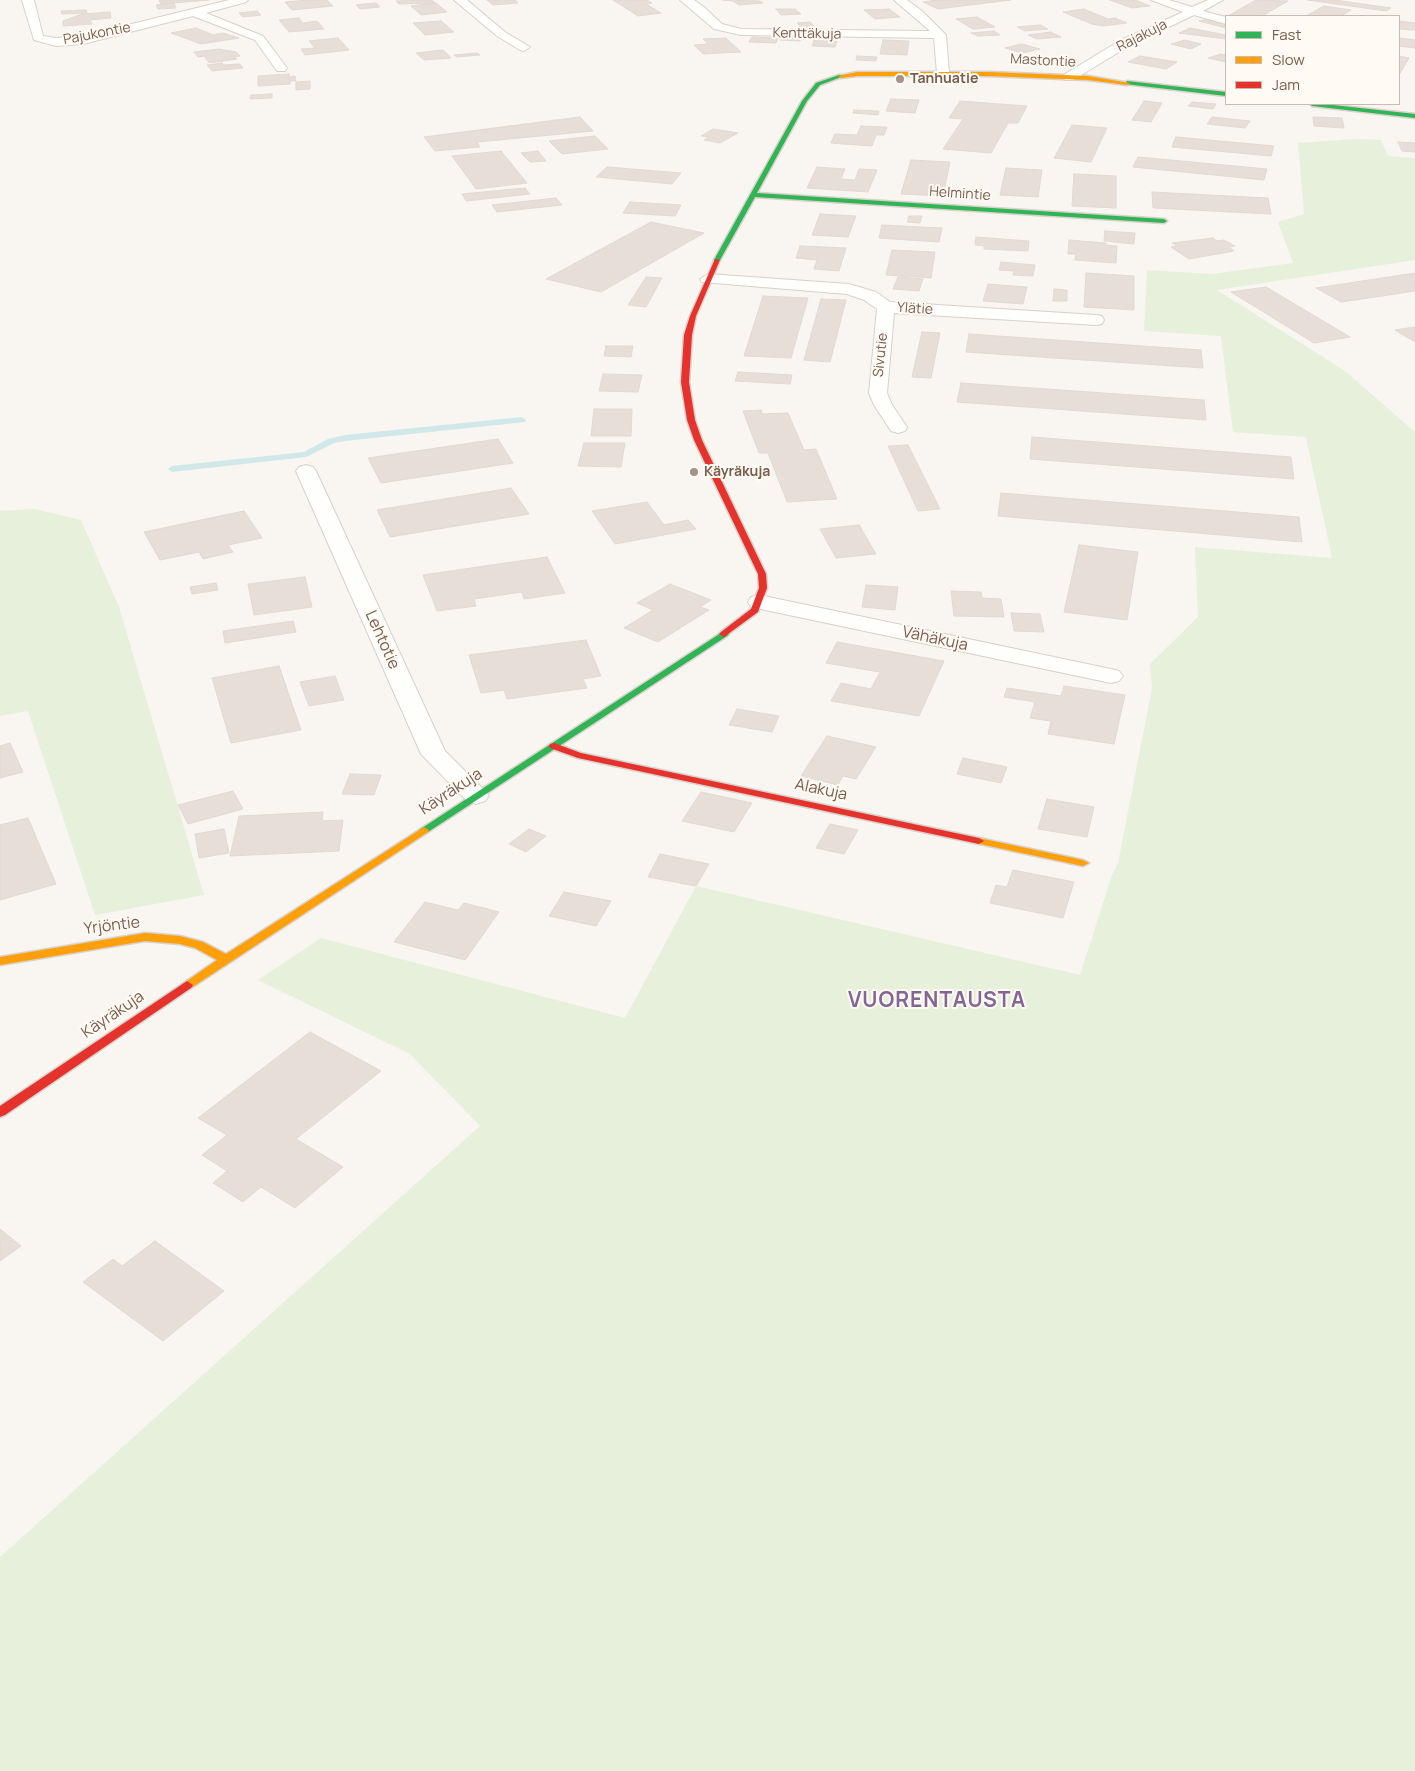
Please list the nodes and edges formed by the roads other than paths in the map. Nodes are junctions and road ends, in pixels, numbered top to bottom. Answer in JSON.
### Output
{"nodes":[{"id":1,"x":28,"y":0,"type":"edge"},
{"id":2,"x":242,"y":0,"type":"edge"},
{"id":3,"x":460,"y":0,"type":"edge"},
{"id":4,"x":686,"y":0,"type":"edge"},
{"id":5,"x":900,"y":0,"type":"edge"},
{"id":6,"x":1157,"y":0,"type":"edge"},
{"id":7,"x":1217,"y":0,"type":"edge"},
{"id":8,"x":194,"y":12,"type":"junction"},
{"id":9,"x":1190,"y":12,"type":"junction"},
{"id":10,"x":1225,"y":21,"type":"edge"},
{"id":11,"x":940,"y":35,"type":"junction"},
{"id":12,"x":524,"y":47,"type":"dead end"},
{"id":13,"x":281,"y":68,"type":"dead end"},
{"id":14,"x":943,"y":73,"type":"junction"},
{"id":15,"x":1070,"y":77,"type":"junction"},
{"id":16,"x":1225,"y":94,"type":"edge"},
{"id":17,"x":1321,"y":105,"type":"edge"},
{"id":18,"x":1415,"y":116,"type":"edge"},
{"id":19,"x":754,"y":195,"type":"junction"},
{"id":20,"x":1164,"y":221,"type":"dead end"},
{"id":21,"x":708,"y":279,"type":"junction"},
{"id":22,"x":886,"y":307,"type":"junction"},
{"id":23,"x":1096,"y":320,"type":"dead end"},
{"id":24,"x":898,"y":427,"type":"dead end"},
{"id":25,"x":306,"y":471,"type":"dead end"},
{"id":26,"x":759,"y":602,"type":"junction"},
{"id":27,"x":1111,"y":676,"type":"dead end"},
{"id":28,"x":554,"y":746,"type":"junction"},
{"id":29,"x":476,"y":796,"type":"junction"},
{"id":30,"x":1082,"y":863,"type":"dead end"},
{"id":31,"x":225,"y":958,"type":"junction"},
{"id":32,"x":0,"y":961,"type":"edge"},
{"id":33,"x":0,"y":1112,"type":"edge"}],
"edges":[{"from":1,"to":8,"type":"street","name":"Pajukontie"},
{"from":2,"to":8,"type":"street"},
{"from":3,"to":12,"type":"street"},
{"from":4,"to":11,"type":"street","name":"Kenttäkuja"},
{"from":5,"to":11,"type":"street"},
{"from":6,"to":9,"type":"street"},
{"from":7,"to":9,"type":"street","name":"Rajakuja"},
{"from":8,"to":13,"type":"street"},
{"from":9,"to":10,"type":"street"},
{"from":9,"to":15,"type":"street","name":"Rajakuja"},
{"from":11,"to":14,"type":"street"},
{"from":14,"to":15,"type":"street","name":"Mastontie"},
{"from":14,"to":19,"type":"street","name":"Mastontie"},
{"from":15,"to":16,"type":"street","name":"Mastontie"},
{"from":17,"to":18,"type":"street"},
{"from":19,"to":20,"type":"street","name":"Helmintie"},
{"from":19,"to":21,"type":"street"},
{"from":21,"to":22,"type":"street","name":"Ylätie"},
{"from":21,"to":26,"type":"street"},
{"from":22,"to":23,"type":"street","name":"Ylätie"},
{"from":22,"to":24,"type":"street","name":"Sivutie"},
{"from":25,"to":29,"type":"street","name":"Lehtotie"},
{"from":26,"to":27,"type":"street","name":"Vähäkuja"},
{"from":26,"to":28,"type":"street","name":"Käyräkuja"},
{"from":28,"to":29,"type":"street","name":"Käyräkuja"},
{"from":28,"to":30,"type":"street","name":"Alakuja"},
{"from":29,"to":31,"type":"street","name":"Käyräkuja"},
{"from":31,"to":32,"type":"street","name":"Yrjöntie"},
{"from":31,"to":33,"type":"street","name":"Käyräkuja"}]}
